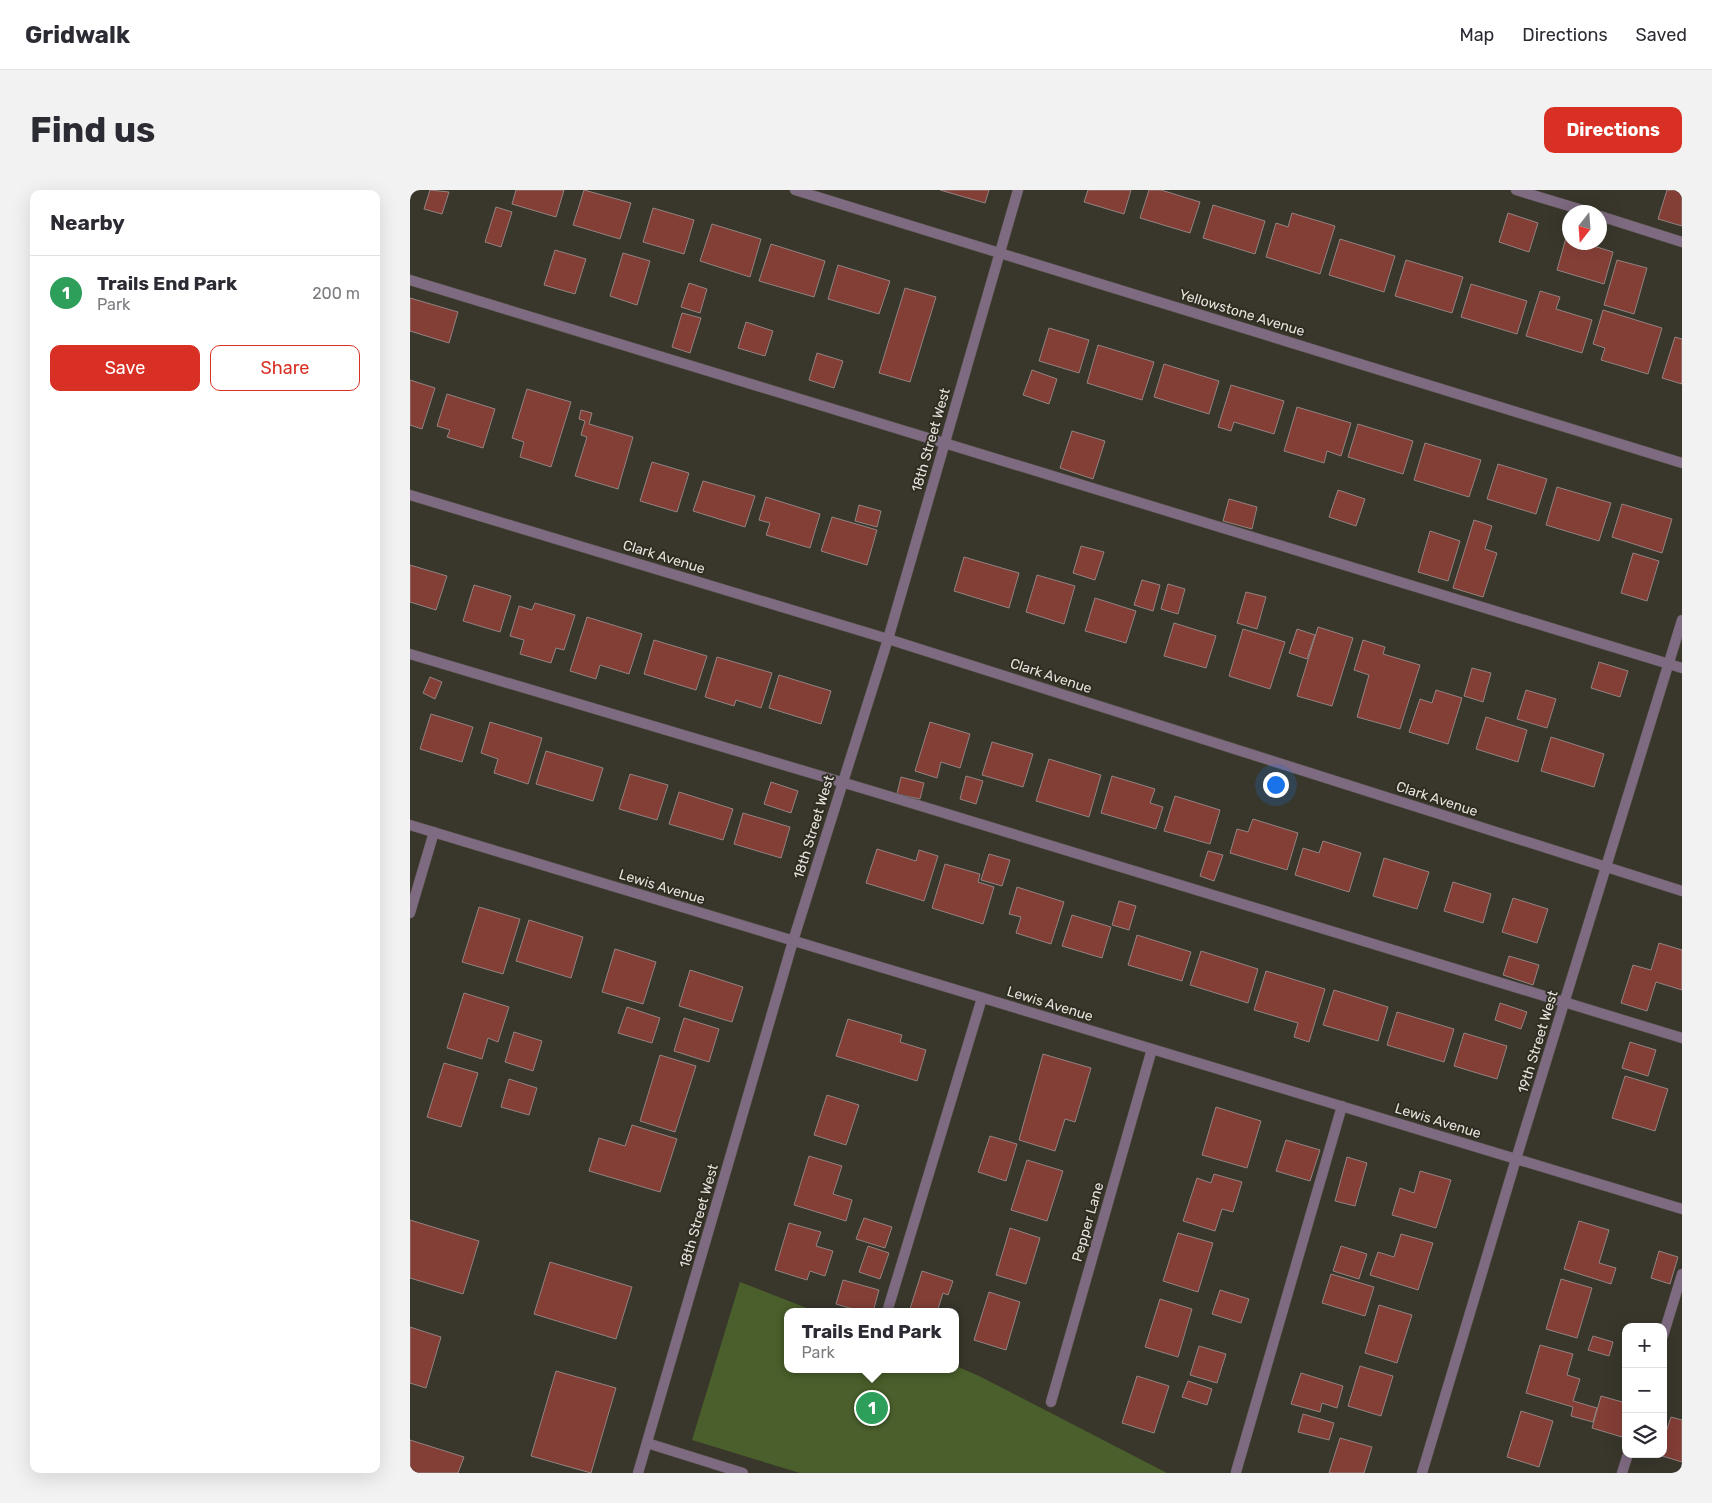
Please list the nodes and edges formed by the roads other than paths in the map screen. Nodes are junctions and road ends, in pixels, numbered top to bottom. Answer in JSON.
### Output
{"nodes":[{"id":1,"x":794,"y":190,"type":"edge"},
{"id":2,"x":1018,"y":190,"type":"edge"},
{"id":3,"x":1516,"y":190,"type":"edge"},
{"id":4,"x":1565,"y":205,"type":"edge"},
{"id":5,"x":1607,"y":218,"type":"edge"},
{"id":6,"x":1682,"y":242,"type":"edge"},
{"id":7,"x":999,"y":253,"type":"junction"},
{"id":8,"x":410,"y":280,"type":"edge"},
{"id":9,"x":945,"y":443,"type":"junction"},
{"id":10,"x":1682,"y":463,"type":"edge"},
{"id":11,"x":410,"y":495,"type":"edge"},
{"id":12,"x":1682,"y":620,"type":"edge"},
{"id":13,"x":888,"y":639,"type":"junction"},
{"id":14,"x":410,"y":654,"type":"edge"},
{"id":15,"x":1668,"y":664,"type":"junction"},
{"id":16,"x":1682,"y":668,"type":"edge"},
{"id":17,"x":843,"y":783,"type":"junction"},
{"id":18,"x":410,"y":825,"type":"edge"},
{"id":19,"x":434,"y":832,"type":"junction"},
{"id":20,"x":1607,"y":868,"type":"junction"},
{"id":21,"x":1682,"y":891,"type":"edge"},
{"id":22,"x":410,"y":913,"type":"edge"},
{"id":23,"x":793,"y":941,"type":"junction"},
{"id":24,"x":982,"y":998,"type":"junction"},
{"id":25,"x":1565,"y":1002,"type":"junction"},
{"id":26,"x":1682,"y":1038,"type":"edge"},
{"id":27,"x":1152,"y":1049,"type":"junction"},
{"id":28,"x":1342,"y":1106,"type":"junction"},
{"id":29,"x":1516,"y":1159,"type":"junction"},
{"id":30,"x":1682,"y":1209,"type":"edge"},
{"id":31,"x":1682,"y":1274,"type":"edge"},
{"id":32,"x":887,"y":1308,"type":"edge"},
{"id":33,"x":1667,"y":1323,"type":"edge"},
{"id":34,"x":1050,"y":1402,"type":"dead end"},
{"id":35,"x":647,"y":1443,"type":"junction"},
{"id":36,"x":1627,"y":1458,"type":"edge"},
{"id":37,"x":1236,"y":1472,"type":"edge"},
{"id":38,"x":638,"y":1473,"type":"edge"},
{"id":39,"x":743,"y":1473,"type":"edge"},
{"id":40,"x":1422,"y":1473,"type":"edge"},
{"id":41,"x":1622,"y":1473,"type":"edge"}],
"edges":[{"from":1,"to":7,"type":"street","name":"Yellowstone Avenue"},
{"from":2,"to":7,"type":"street","name":"18th Street West"},
{"from":3,"to":4,"type":"street"},
{"from":5,"to":6,"type":"street"},
{"from":7,"to":9,"type":"street","name":"18th Street West"},
{"from":7,"to":10,"type":"street","name":"Yellowstone Avenue"},
{"from":8,"to":9,"type":"street"},
{"from":9,"to":13,"type":"street","name":"18th Street West"},
{"from":9,"to":15,"type":"street"},
{"from":11,"to":13,"type":"street","name":"Clark Avenue"},
{"from":12,"to":15,"type":"street","name":"19th Street West"},
{"from":13,"to":17,"type":"street","name":"18th Street West"},
{"from":13,"to":20,"type":"street","name":"Clark Avenue"},
{"from":14,"to":17,"type":"street"},
{"from":15,"to":16,"type":"street"},
{"from":15,"to":20,"type":"street","name":"19th Street West"},
{"from":17,"to":23,"type":"street","name":"18th Street West"},
{"from":17,"to":25,"type":"street"},
{"from":18,"to":19,"type":"street","name":"Lewis Avenue"},
{"from":19,"to":22,"type":"street"},
{"from":19,"to":23,"type":"street","name":"Lewis Avenue"},
{"from":20,"to":21,"type":"street","name":"Clark Avenue"},
{"from":20,"to":25,"type":"street","name":"19th Street West"},
{"from":23,"to":24,"type":"street","name":"Lewis Avenue"},
{"from":23,"to":35,"type":"street","name":"18th Street West"},
{"from":24,"to":27,"type":"street","name":"Lewis Avenue"},
{"from":24,"to":32,"type":"street"},
{"from":25,"to":26,"type":"street"},
{"from":25,"to":29,"type":"street","name":"19th Street West"},
{"from":27,"to":28,"type":"street","name":"Lewis Avenue"},
{"from":27,"to":34,"type":"street","name":"Pepper Lane"},
{"from":28,"to":29,"type":"street","name":"Lewis Avenue"},
{"from":28,"to":37,"type":"street"},
{"from":29,"to":30,"type":"street","name":"Lewis Avenue"},
{"from":29,"to":40,"type":"street","name":"19th Street West"},
{"from":31,"to":33,"type":"street"},
{"from":35,"to":38,"type":"street","name":"18th Street West"},
{"from":35,"to":39,"type":"street"},
{"from":36,"to":41,"type":"street"}]}
